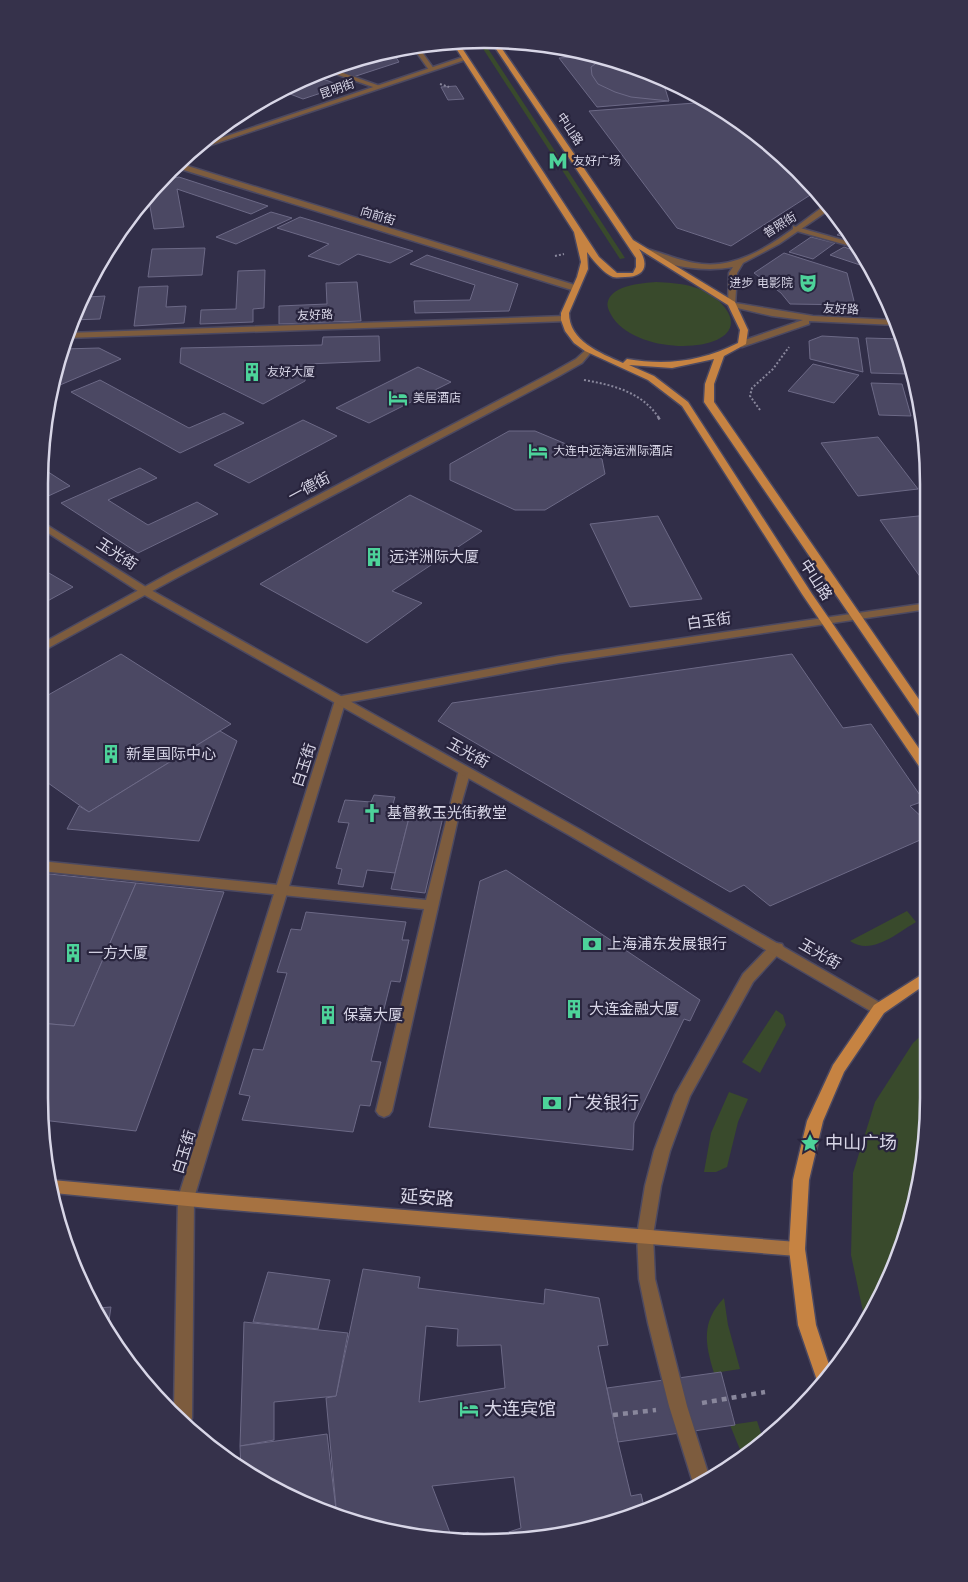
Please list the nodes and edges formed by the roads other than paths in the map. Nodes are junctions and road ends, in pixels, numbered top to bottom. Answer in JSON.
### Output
{"nodes":[{"id":1,"x":459,"y":48,"type":"edge"},
{"id":2,"x":498,"y":48,"type":"edge"},
{"id":3,"x":419,"y":52,"type":"edge"},
{"id":4,"x":466,"y":58,"type":"junction"},
{"id":5,"x":431,"y":69,"type":"junction"},
{"id":6,"x":338,"y":73,"type":"edge"},
{"id":7,"x":331,"y":76,"type":"edge"},
{"id":8,"x":378,"y":87,"type":"junction"},
{"id":9,"x":369,"y":90,"type":"junction"},
{"id":10,"x":212,"y":143,"type":"edge"},
{"id":11,"x":183,"y":167,"type":"edge"},
{"id":12,"x":824,"y":210,"type":"edge"},
{"id":13,"x":796,"y":228,"type":"junction"},
{"id":14,"x":578,"y":232,"type":"junction"},
{"id":15,"x":624,"y":234,"type":"junction"},
{"id":16,"x":848,"y":243,"type":"edge"},
{"id":17,"x":641,"y":248,"type":"junction"},
{"id":18,"x":740,"y":262,"type":"junction"},
{"id":19,"x":575,"y":288,"type":"junction"},
{"id":20,"x":732,"y":304,"type":"junction"},
{"id":21,"x":565,"y":320,"type":"junction"},
{"id":22,"x":816,"y":320,"type":"junction"},
{"id":23,"x":889,"y":323,"type":"edge"},
{"id":24,"x":74,"y":336,"type":"edge"},
{"id":25,"x":742,"y":344,"type":"junction"},
{"id":26,"x":589,"y":350,"type":"junction"},
{"id":27,"x":720,"y":357,"type":"junction"},
{"id":28,"x":607,"y":358,"type":"junction"},
{"id":29,"x":48,"y":529,"type":"edge"},
{"id":30,"x":145,"y":591,"type":"junction"},
{"id":31,"x":920,"y":607,"type":"edge"},
{"id":32,"x":855,"y":616,"type":"junction"},
{"id":33,"x":825,"y":620,"type":"junction"},
{"id":34,"x":48,"y":645,"type":"edge"},
{"id":35,"x":340,"y":700,"type":"junction"},
{"id":36,"x":920,"y":709,"type":"edge"},
{"id":37,"x":920,"y":760,"type":"edge"},
{"id":38,"x":465,"y":770,"type":"junction"},
{"id":39,"x":48,"y":867,"type":"edge"},
{"id":40,"x":281,"y":890,"type":"junction"},
{"id":41,"x":432,"y":905,"type":"junction"},
{"id":42,"x":777,"y":948,"type":"junction"},
{"id":43,"x":920,"y":981,"type":"edge"},
{"id":44,"x":879,"y":1009,"type":"junction"},
{"id":45,"x":384,"y":1111,"type":"dead end"},
{"id":46,"x":57,"y":1186,"type":"edge"},
{"id":47,"x":186,"y":1198,"type":"junction"},
{"id":48,"x":645,"y":1235,"type":"junction"},
{"id":49,"x":797,"y":1249,"type":"junction"},
{"id":50,"x":822,"y":1374,"type":"edge"},
{"id":51,"x":183,"y":1414,"type":"edge"},
{"id":52,"x":700,"y":1477,"type":"edge"}],
"edges":[{"from":1,"to":4,"type":"main road"},
{"from":2,"to":15,"type":"main road","name":"中山路"},
{"from":3,"to":5,"type":"street"},
{"from":4,"to":5,"type":"street","name":"昆明街"},
{"from":4,"to":14,"type":"main road"},
{"from":5,"to":8,"type":"street","name":"昆明街"},
{"from":6,"to":8,"type":"street"},
{"from":7,"to":9,"type":"street"},
{"from":8,"to":9,"type":"street","name":"昆明街"},
{"from":9,"to":10,"type":"street","name":"昆明街"},
{"from":11,"to":19,"type":"street","name":"向前街"},
{"from":12,"to":13,"type":"street","name":"普照街"},
{"from":13,"to":16,"type":"street"},
{"from":13,"to":18,"type":"street","name":"普照街"},
{"from":14,"to":15,"type":"main road","name":"中山路"},
{"from":14,"to":19,"type":"main road"},
{"from":15,"to":17,"type":"main road"},
{"from":17,"to":18,"type":"street","name":"普照街"},
{"from":17,"to":20,"type":"main road"},
{"from":18,"to":20,"type":"street"},
{"from":19,"to":21,"type":"main road"},
{"from":20,"to":22,"type":"street"},
{"from":20,"to":25,"type":"main road"},
{"from":21,"to":24,"type":"street","name":"友好路"},
{"from":21,"to":26,"type":"main road"},
{"from":22,"to":23,"type":"street","name":"友好路"},
{"from":22,"to":25,"type":"street"},
{"from":25,"to":27,"type":"main road"},
{"from":26,"to":28,"type":"main road"},
{"from":26,"to":30,"type":"street","name":"一德街"},
{"from":27,"to":28,"type":"main road"},
{"from":27,"to":32,"type":"main road","name":"中山路"},
{"from":28,"to":33,"type":"main road","name":"中山路"},
{"from":29,"to":30,"type":"street","name":"玉光街"},
{"from":30,"to":34,"type":"street","name":"一德街"},
{"from":30,"to":35,"type":"street","name":"玉光街"},
{"from":31,"to":32,"type":"street","name":"白玉街"},
{"from":32,"to":33,"type":"street","name":"白玉街"},
{"from":32,"to":36,"type":"main road","name":"中山路"},
{"from":33,"to":35,"type":"street","name":"白玉街"},
{"from":33,"to":37,"type":"main road","name":"中山路"},
{"from":35,"to":38,"type":"street","name":"玉光街"},
{"from":35,"to":40,"type":"street","name":"白玉街"},
{"from":38,"to":41,"type":"street"},
{"from":38,"to":42,"type":"street","name":"玉光街"},
{"from":39,"to":40,"type":"street"},
{"from":40,"to":41,"type":"street"},
{"from":40,"to":47,"type":"street","name":"白玉街"},
{"from":41,"to":45,"type":"street"},
{"from":42,"to":44,"type":"street","name":"玉光街"},
{"from":42,"to":48,"type":"street"},
{"from":43,"to":44,"type":"main road"},
{"from":44,"to":49,"type":"main road"},
{"from":46,"to":47,"type":"main road","name":"延安路"},
{"from":47,"to":48,"type":"main road","name":"延安路"},
{"from":47,"to":51,"type":"street","name":"白玉街"},
{"from":48,"to":49,"type":"main road","name":"延安路"},
{"from":48,"to":52,"type":"street"},
{"from":49,"to":50,"type":"main road"}]}
